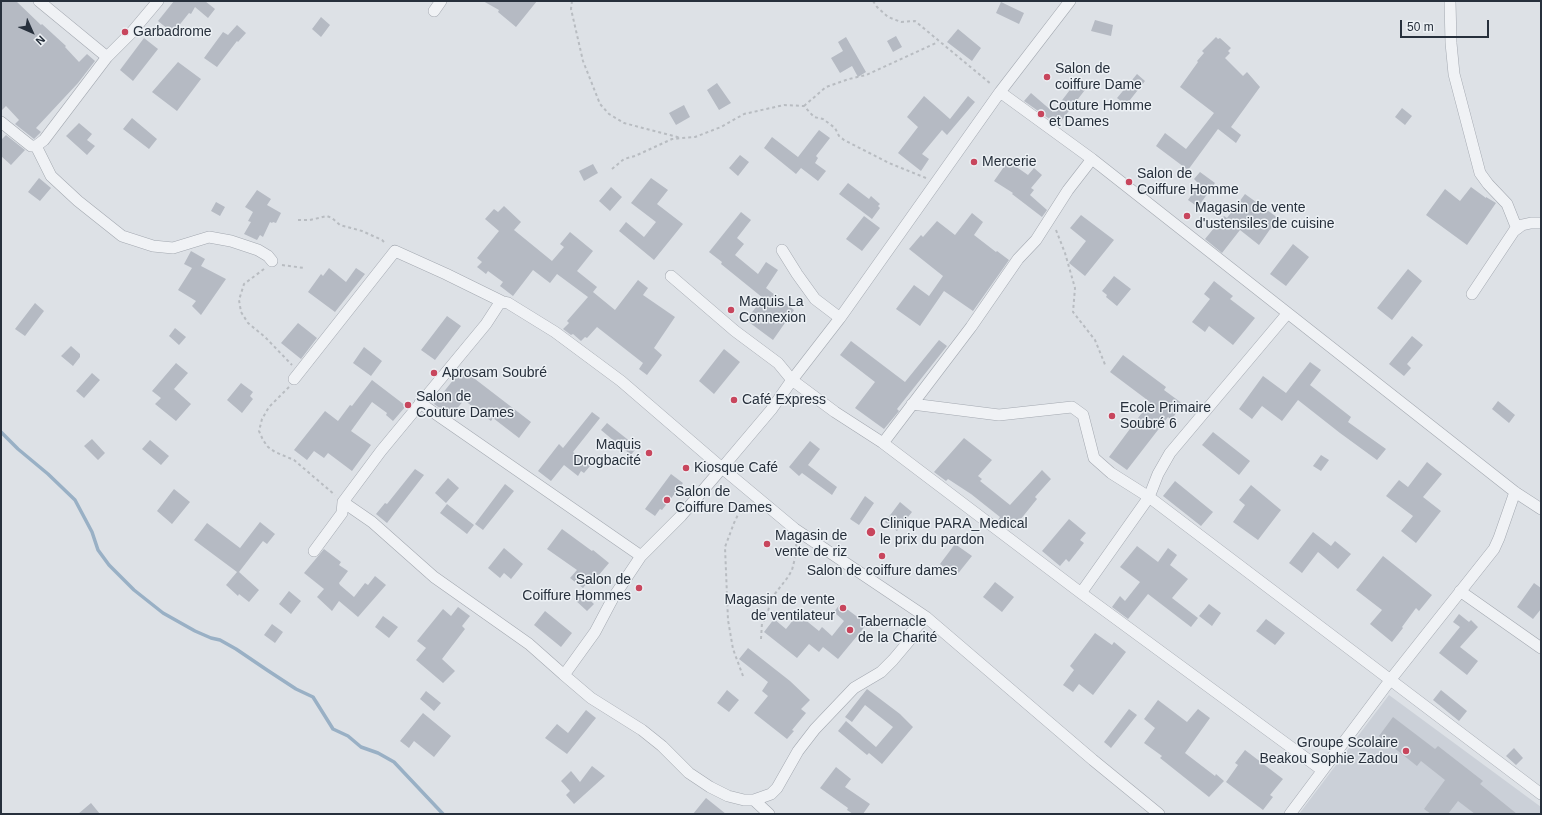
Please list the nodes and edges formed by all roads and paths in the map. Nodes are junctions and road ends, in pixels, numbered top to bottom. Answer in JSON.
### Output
{"nodes":[{"id":1,"x":39,"y":1,"type":"edge"},
{"id":2,"x":158,"y":1,"type":"edge"},
{"id":3,"x":441,"y":1,"type":"edge"},
{"id":4,"x":572,"y":1,"type":"edge"},
{"id":5,"x":873,"y":1,"type":"edge"},
{"id":6,"x":1070,"y":1,"type":"edge"},
{"id":7,"x":1450,"y":1,"type":"edge"},
{"id":8,"x":434,"y":11,"type":"dead end"},
{"id":9,"x":938,"y":42,"type":"junction"},
{"id":10,"x":107,"y":57,"type":"junction"},
{"id":11,"x":1000,"y":92,"type":"junction"},
{"id":12,"x":804,"y":106,"type":"junction"},
{"id":13,"x":1,"y":122,"type":"edge"},
{"id":14,"x":683,"y":138,"type":"junction"},
{"id":15,"x":36,"y":146,"type":"junction"},
{"id":16,"x":1092,"y":159,"type":"junction"},
{"id":17,"x":612,"y":169,"type":"dead end"},
{"id":18,"x":935,"y":181,"type":"junction"},
{"id":19,"x":1052,"y":217,"type":"junction"},
{"id":20,"x":298,"y":220,"type":"dead end"},
{"id":21,"x":1541,"y":223,"type":"edge"},
{"id":22,"x":1517,"y":228,"type":"junction"},
{"id":23,"x":782,"y":250,"type":"dead end"},
{"id":24,"x":395,"y":251,"type":"junction"},
{"id":25,"x":272,"y":261,"type":"junction"},
{"id":26,"x":304,"y":268,"type":"dead end"},
{"id":27,"x":672,"y":276,"type":"dead end"},
{"id":28,"x":1472,"y":294,"type":"dead end"},
{"id":29,"x":503,"y":302,"type":"junction"},
{"id":30,"x":1287,"y":314,"type":"junction"},
{"id":31,"x":840,"y":318,"type":"junction"},
{"id":32,"x":1106,"y":367,"type":"dead end"},
{"id":33,"x":294,"y":379,"type":"junction"},
{"id":34,"x":792,"y":380,"type":"junction"},
{"id":35,"x":420,"y":403,"type":"junction"},
{"id":36,"x":912,"y":404,"type":"junction"},
{"id":37,"x":883,"y":443,"type":"junction"},
{"id":38,"x":722,"y":468,"type":"junction"},
{"id":39,"x":749,"y":492,"type":"junction"},
{"id":40,"x":1515,"y":492,"type":"junction"},
{"id":41,"x":1149,"y":497,"type":"junction"},
{"id":42,"x":343,"y":502,"type":"junction"},
{"id":43,"x":1541,"y":509,"type":"edge"},
{"id":44,"x":795,"y":529,"type":"junction"},
{"id":45,"x":314,"y":551,"type":"dead end"},
{"id":46,"x":641,"y":556,"type":"junction"},
{"id":47,"x":1460,"y":591,"type":"junction"},
{"id":48,"x":1081,"y":593,"type":"junction"},
{"id":49,"x":926,"y":617,"type":"junction"},
{"id":50,"x":761,"y":639,"type":"dead end"},
{"id":51,"x":1541,"y":648,"type":"edge"},
{"id":52,"x":564,"y":675,"type":"junction"},
{"id":53,"x":743,"y":676,"type":"dead end"},
{"id":54,"x":1391,"y":680,"type":"junction"},
{"id":55,"x":1322,"y":770,"type":"junction"},
{"id":56,"x":1541,"y":794,"type":"edge"},
{"id":57,"x":754,"y":800,"type":"junction"},
{"id":58,"x":769,"y":814,"type":"edge"},
{"id":59,"x":1159,"y":814,"type":"edge"},
{"id":60,"x":1290,"y":814,"type":"edge"}],
"edges":[{"from":1,"to":10,"type":"street"},
{"from":2,"to":10,"type":"street"},
{"from":3,"to":8,"type":"street"},
{"from":4,"to":14,"type":"path"},
{"from":5,"to":9,"type":"path"},
{"from":6,"to":11,"type":"street"},
{"from":7,"to":22,"type":"street"},
{"from":9,"to":11,"type":"path"},
{"from":9,"to":12,"type":"path"},
{"from":10,"to":15,"type":"street"},
{"from":11,"to":16,"type":"street"},
{"from":11,"to":18,"type":"street"},
{"from":12,"to":14,"type":"path"},
{"from":12,"to":18,"type":"path"},
{"from":13,"to":15,"type":"street"},
{"from":14,"to":17,"type":"path"},
{"from":15,"to":25,"type":"street"},
{"from":16,"to":19,"type":"street"},
{"from":16,"to":30,"type":"street"},
{"from":18,"to":31,"type":"street"},
{"from":19,"to":32,"type":"path"},
{"from":19,"to":36,"type":"street"},
{"from":20,"to":24,"type":"path"},
{"from":21,"to":22,"type":"street"},
{"from":22,"to":28,"type":"street"},
{"from":23,"to":31,"type":"street"},
{"from":24,"to":29,"type":"street"},
{"from":24,"to":33,"type":"street"},
{"from":25,"to":26,"type":"path"},
{"from":25,"to":33,"type":"path"},
{"from":27,"to":34,"type":"street"},
{"from":29,"to":35,"type":"street"},
{"from":29,"to":38,"type":"street"},
{"from":30,"to":40,"type":"street"},
{"from":30,"to":41,"type":"street"},
{"from":31,"to":34,"type":"street"},
{"from":33,"to":42,"type":"path"},
{"from":34,"to":37,"type":"street"},
{"from":34,"to":38,"type":"street"},
{"from":35,"to":42,"type":"street"},
{"from":35,"to":46,"type":"street"},
{"from":36,"to":37,"type":"street"},
{"from":36,"to":41,"type":"street"},
{"from":37,"to":48,"type":"street"},
{"from":38,"to":39,"type":"street"},
{"from":38,"to":46,"type":"street"},
{"from":39,"to":44,"type":"street"},
{"from":39,"to":53,"type":"path"},
{"from":40,"to":43,"type":"street"},
{"from":40,"to":47,"type":"street"},
{"from":41,"to":48,"type":"street"},
{"from":41,"to":54,"type":"street"},
{"from":42,"to":45,"type":"street"},
{"from":42,"to":52,"type":"street"},
{"from":44,"to":49,"type":"street"},
{"from":44,"to":50,"type":"path"},
{"from":46,"to":52,"type":"street"},
{"from":47,"to":51,"type":"street"},
{"from":47,"to":54,"type":"street"},
{"from":48,"to":55,"type":"street"},
{"from":49,"to":57,"type":"street"},
{"from":49,"to":59,"type":"street"},
{"from":52,"to":57,"type":"street"},
{"from":54,"to":55,"type":"street"},
{"from":54,"to":56,"type":"street"},
{"from":55,"to":60,"type":"street"},
{"from":57,"to":58,"type":"street"}]}
